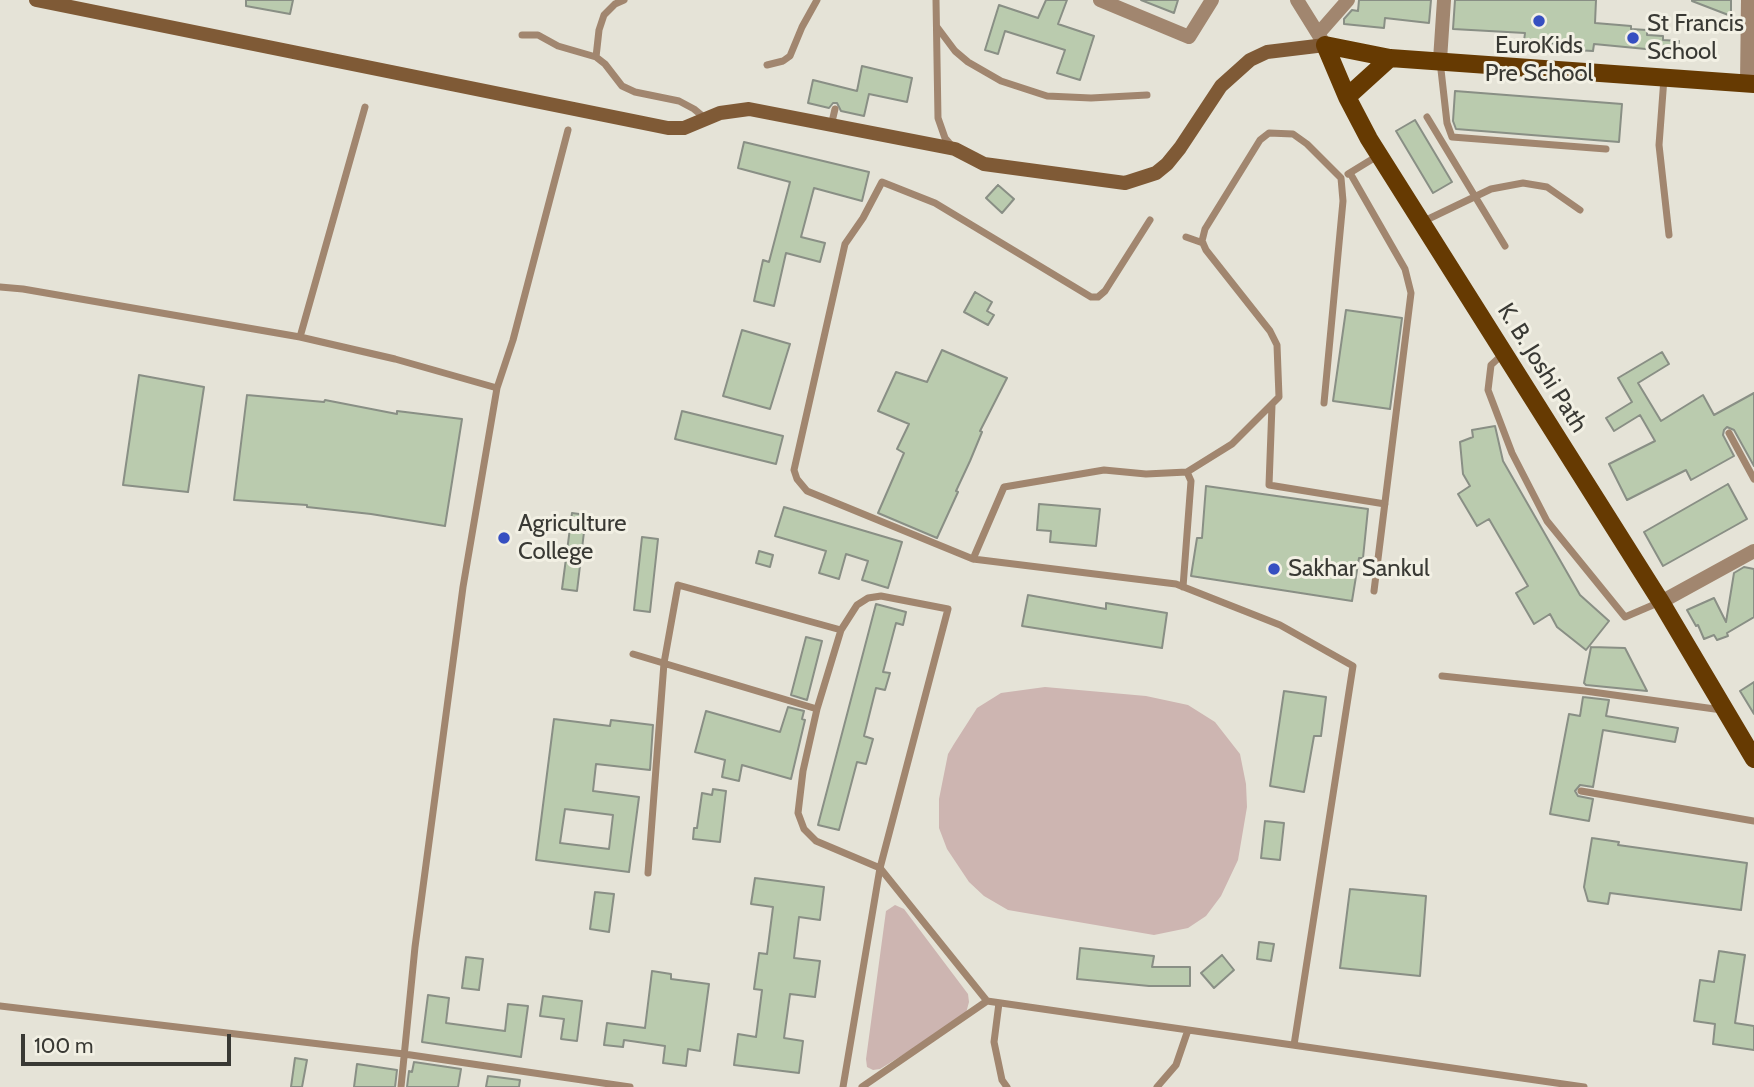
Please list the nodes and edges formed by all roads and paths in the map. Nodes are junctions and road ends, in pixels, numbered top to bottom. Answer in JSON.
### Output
{"nodes":[{"id":1,"x":36,"y":0,"type":"edge"},
{"id":2,"x":624,"y":0,"type":"edge"},
{"id":3,"x":817,"y":0,"type":"edge"},
{"id":4,"x":936,"y":0,"type":"edge"},
{"id":5,"x":1100,"y":0,"type":"edge"},
{"id":6,"x":1212,"y":0,"type":"edge"},
{"id":7,"x":1297,"y":0,"type":"edge"},
{"id":8,"x":1348,"y":0,"type":"edge"},
{"id":9,"x":1444,"y":0,"type":"edge"},
{"id":10,"x":1748,"y":0,"type":"edge"},
{"id":11,"x":937,"y":27,"type":"junction"},
{"id":12,"x":522,"y":35,"type":"dead end"},
{"id":13,"x":1322,"y":39,"type":"junction"},
{"id":14,"x":596,"y":57,"type":"junction"},
{"id":15,"x":1390,"y":58,"type":"junction"},
{"id":16,"x":1440,"y":60,"type":"junction"},
{"id":17,"x":767,"y":65,"type":"dead end"},
{"id":18,"x":1664,"y":77,"type":"junction"},
{"id":19,"x":1751,"y":84,"type":"edge"},
{"id":20,"x":1147,"y":95,"type":"dead end"},
{"id":21,"x":1347,"y":97,"type":"junction"},
{"id":22,"x":365,"y":107,"type":"dead end"},
{"id":23,"x":835,"y":109,"type":"dead end"},
{"id":24,"x":1427,"y":117,"type":"dead end"},
{"id":25,"x":707,"y":119,"type":"junction"},
{"id":26,"x":831,"y":126,"type":"junction"},
{"id":27,"x":568,"y":130,"type":"dead end"},
{"id":28,"x":955,"y":149,"type":"junction"},
{"id":29,"x":1606,"y":149,"type":"dead end"},
{"id":30,"x":1379,"y":155,"type":"junction"},
{"id":31,"x":1349,"y":173,"type":"junction"},
{"id":32,"x":1341,"y":178,"type":"junction"},
{"id":33,"x":1476,"y":196,"type":"junction"},
{"id":34,"x":1580,"y":210,"type":"dead end"},
{"id":35,"x":1150,"y":220,"type":"dead end"},
{"id":36,"x":1421,"y":223,"type":"junction"},
{"id":37,"x":1669,"y":235,"type":"dead end"},
{"id":38,"x":1186,"y":237,"type":"dead end"},
{"id":39,"x":1203,"y":243,"type":"junction"},
{"id":40,"x":1505,"y":246,"type":"dead end"},
{"id":41,"x":0,"y":288,"type":"edge"},
{"id":42,"x":300,"y":337,"type":"junction"},
{"id":43,"x":1504,"y":353,"type":"junction"},
{"id":44,"x":497,"y":388,"type":"junction"},
{"id":45,"x":1324,"y":403,"type":"dead end"},
{"id":46,"x":1272,"y":404,"type":"junction"},
{"id":47,"x":1729,"y":433,"type":"dead end"},
{"id":48,"x":1187,"y":472,"type":"junction"},
{"id":49,"x":1754,"y":479,"type":"edge"},
{"id":50,"x":1385,"y":504,"type":"junction"},
{"id":51,"x":1754,"y":551,"type":"edge"},
{"id":52,"x":973,"y":559,"type":"junction"},
{"id":53,"x":1183,"y":587,"type":"junction"},
{"id":54,"x":1374,"y":592,"type":"dead end"},
{"id":55,"x":1661,"y":602,"type":"junction"},
{"id":56,"x":841,"y":630,"type":"junction"},
{"id":57,"x":633,"y":654,"type":"dead end"},
{"id":58,"x":664,"y":663,"type":"junction"},
{"id":59,"x":1442,"y":676,"type":"dead end"},
{"id":60,"x":817,"y":709,"type":"junction"},
{"id":61,"x":1725,"y":710,"type":"junction"},
{"id":62,"x":1754,"y":759,"type":"edge"},
{"id":63,"x":1581,"y":791,"type":"dead end"},
{"id":64,"x":1754,"y":821,"type":"edge"},
{"id":65,"x":880,"y":868,"type":"junction"},
{"id":66,"x":648,"y":873,"type":"dead end"},
{"id":67,"x":987,"y":1001,"type":"junction"},
{"id":68,"x":999,"y":1003,"type":"junction"},
{"id":69,"x":0,"y":1006,"type":"edge"},
{"id":70,"x":1188,"y":1030,"type":"junction"},
{"id":71,"x":1294,"y":1045,"type":"junction"},
{"id":72,"x":404,"y":1054,"type":"junction"},
{"id":73,"x":401,"y":1087,"type":"edge"},
{"id":74,"x":630,"y":1087,"type":"edge"},
{"id":75,"x":843,"y":1087,"type":"edge"},
{"id":76,"x":862,"y":1087,"type":"edge"},
{"id":77,"x":1007,"y":1087,"type":"edge"},
{"id":78,"x":1157,"y":1087,"type":"edge"},
{"id":79,"x":1584,"y":1087,"type":"edge"}],
"edges":[{"from":1,"to":25,"type":"main road"},
{"from":2,"to":14,"type":"lane"},
{"from":3,"to":17,"type":"lane"},
{"from":4,"to":11,"type":"lane"},
{"from":5,"to":6,"type":"street"},
{"from":7,"to":13,"type":"street","name":"K. B. Joshi Path"},
{"from":8,"to":13,"type":"street"},
{"from":9,"to":16,"type":"street"},
{"from":10,"to":19,"type":"street"},
{"from":11,"to":20,"type":"lane"},
{"from":11,"to":28,"type":"lane"},
{"from":12,"to":14,"type":"lane"},
{"from":13,"to":15,"type":"main road"},
{"from":13,"to":21,"type":"main road","name":"K. B. Joshi Path"},
{"from":13,"to":28,"type":"main road"},
{"from":14,"to":25,"type":"lane"},
{"from":15,"to":16,"type":"main road"},
{"from":15,"to":21,"type":"main road"},
{"from":16,"to":18,"type":"main road"},
{"from":16,"to":29,"type":"lane"},
{"from":18,"to":19,"type":"main road"},
{"from":18,"to":37,"type":"lane"},
{"from":21,"to":30,"type":"main road","name":"K. B. Joshi Path"},
{"from":22,"to":42,"type":"lane"},
{"from":23,"to":26,"type":"lane"},
{"from":24,"to":33,"type":"lane"},
{"from":25,"to":26,"type":"main road"},
{"from":26,"to":28,"type":"main road"},
{"from":27,"to":44,"type":"lane"},
{"from":30,"to":31,"type":"lane"},
{"from":30,"to":36,"type":"main road","name":"K. B. Joshi Path"},
{"from":31,"to":32,"type":"lane"},
{"from":31,"to":50,"type":"lane"},
{"from":32,"to":39,"type":"lane"},
{"from":32,"to":45,"type":"lane"},
{"from":33,"to":34,"type":"lane"},
{"from":33,"to":36,"type":"lane"},
{"from":33,"to":40,"type":"lane"},
{"from":35,"to":52,"type":"lane"},
{"from":36,"to":43,"type":"main road","name":"K. B. Joshi Path"},
{"from":38,"to":39,"type":"lane"},
{"from":39,"to":46,"type":"lane"},
{"from":41,"to":42,"type":"lane"},
{"from":42,"to":44,"type":"lane"},
{"from":43,"to":55,"type":"main road","name":"K. B. Joshi Path"},
{"from":43,"to":55,"type":"lane"},
{"from":44,"to":72,"type":"lane"},
{"from":46,"to":48,"type":"lane"},
{"from":46,"to":50,"type":"lane"},
{"from":47,"to":49,"type":"lane"},
{"from":48,"to":52,"type":"lane"},
{"from":48,"to":53,"type":"lane"},
{"from":50,"to":54,"type":"lane"},
{"from":51,"to":55,"type":"street"},
{"from":52,"to":53,"type":"lane"},
{"from":53,"to":71,"type":"lane"},
{"from":55,"to":61,"type":"main road","name":"K. B. Joshi Path"},
{"from":56,"to":58,"type":"lane"},
{"from":56,"to":60,"type":"lane"},
{"from":56,"to":65,"type":"lane"},
{"from":57,"to":58,"type":"lane"},
{"from":58,"to":60,"type":"lane"},
{"from":58,"to":66,"type":"lane"},
{"from":59,"to":61,"type":"lane"},
{"from":60,"to":65,"type":"lane"},
{"from":61,"to":62,"type":"main road","name":"K. B. Joshi Path"},
{"from":63,"to":64,"type":"lane"},
{"from":65,"to":67,"type":"lane"},
{"from":65,"to":75,"type":"lane"},
{"from":67,"to":68,"type":"lane"},
{"from":67,"to":76,"type":"lane"},
{"from":68,"to":70,"type":"lane"},
{"from":68,"to":77,"type":"lane"},
{"from":69,"to":72,"type":"lane"},
{"from":70,"to":71,"type":"lane"},
{"from":70,"to":78,"type":"lane"},
{"from":71,"to":79,"type":"lane"},
{"from":72,"to":73,"type":"lane"},
{"from":72,"to":74,"type":"lane"}]}
